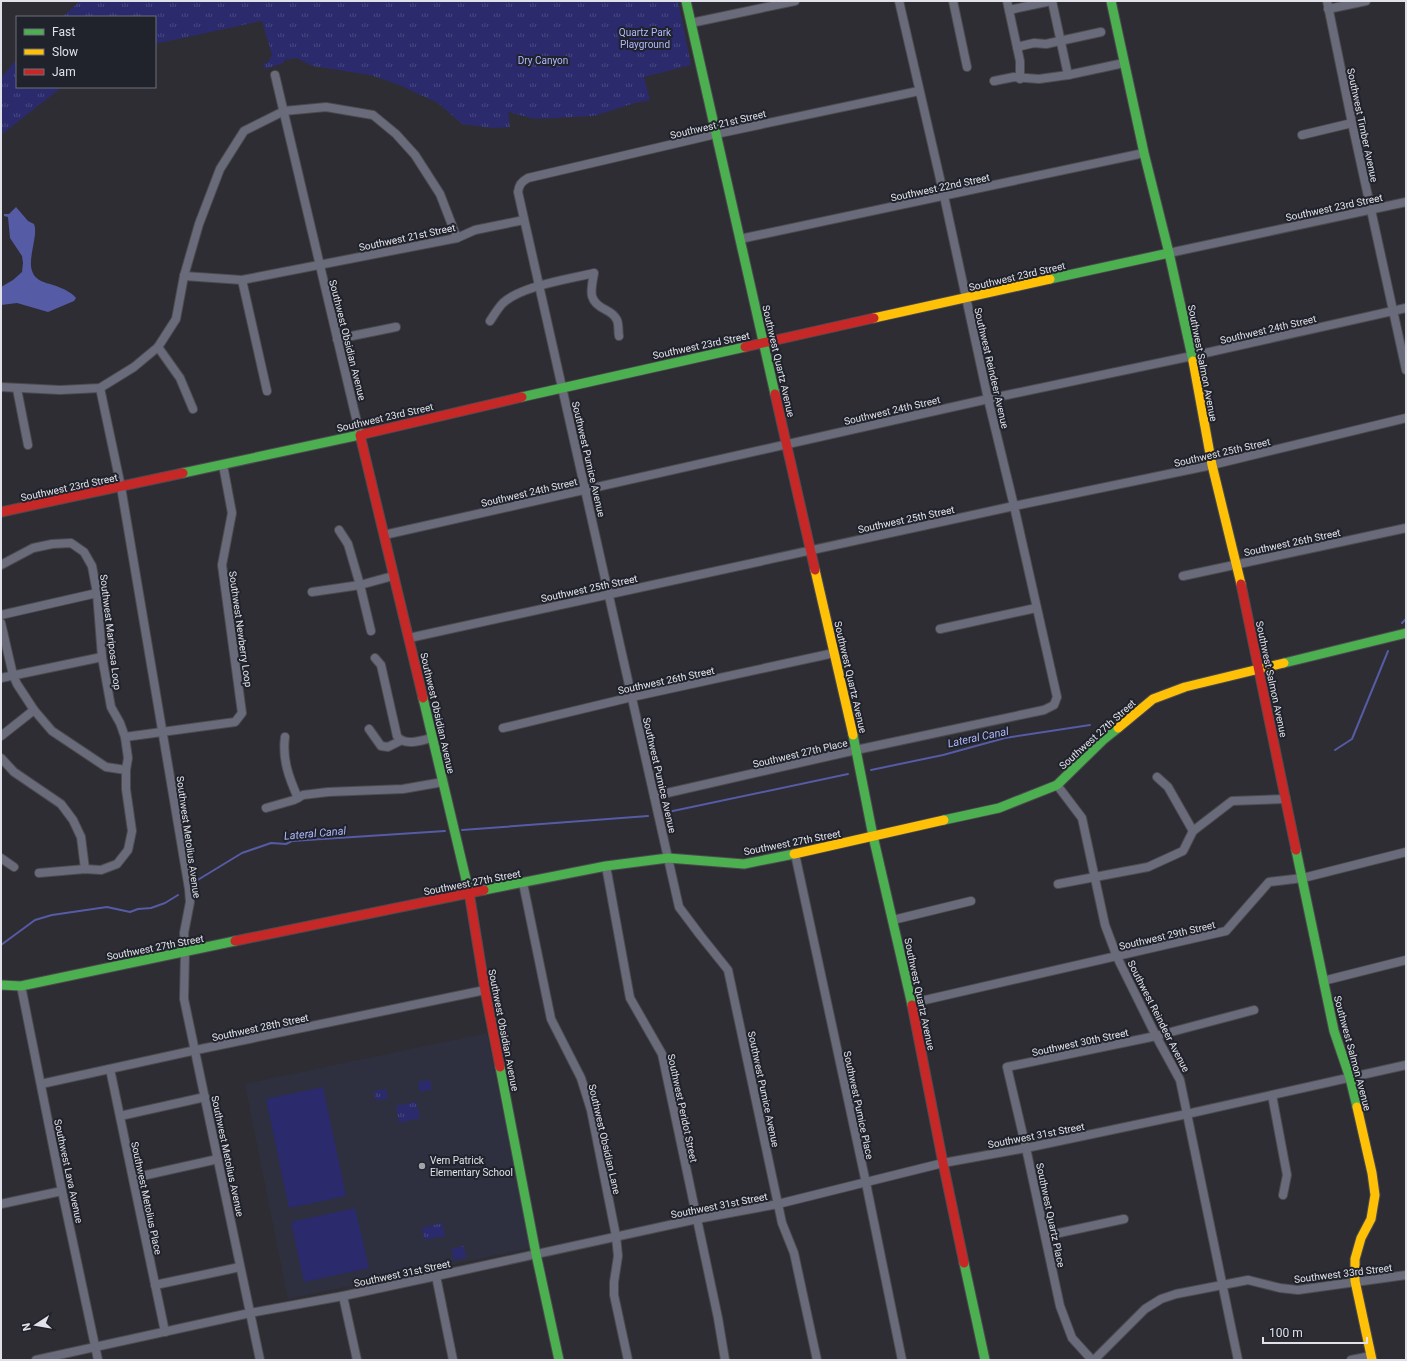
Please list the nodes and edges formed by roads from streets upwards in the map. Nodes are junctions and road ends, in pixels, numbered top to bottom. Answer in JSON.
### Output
{"nodes":[{"id":1,"x":686,"y":1,"type":"edge"},
{"id":2,"x":795,"y":1,"type":"edge"},
{"id":3,"x":898,"y":1,"type":"edge"},
{"id":4,"x":953,"y":1,"type":"edge"},
{"id":5,"x":1007,"y":1,"type":"edge"},
{"id":6,"x":1052,"y":1,"type":"edge"},
{"id":7,"x":1111,"y":1,"type":"edge"},
{"id":8,"x":1366,"y":1,"type":"edge"},
{"id":9,"x":1328,"y":5,"type":"edge"},
{"id":10,"x":1009,"y":10,"type":"junction"},
{"id":11,"x":691,"y":23,"type":"junction"},
{"id":12,"x":1101,"y":32,"type":"dead end"},
{"id":13,"x":1060,"y":40,"type":"junction"},
{"id":14,"x":1017,"y":47,"type":"junction"},
{"id":15,"x":1124,"y":62,"type":"junction"},
{"id":16,"x":967,"y":67,"type":"dead end"},
{"id":17,"x":275,"y":75,"type":"dead end"},
{"id":18,"x":1068,"y":75,"type":"junction"},
{"id":19,"x":1020,"y":79,"type":"junction"},
{"id":20,"x":994,"y":81,"type":"dead end"},
{"id":21,"x":919,"y":91,"type":"junction"},
{"id":22,"x":284,"y":111,"type":"junction"},
{"id":23,"x":1352,"y":123,"type":"junction"},
{"id":24,"x":716,"y":134,"type":"junction"},
{"id":25,"x":1302,"y":135,"type":"dead end"},
{"id":26,"x":1144,"y":153,"type":"junction"},
{"id":27,"x":523,"y":181,"type":"joint"},
{"id":28,"x":944,"y":196,"type":"junction"},
{"id":29,"x":1406,"y":202,"type":"edge"},
{"id":30,"x":1372,"y":210,"type":"junction"},
{"id":31,"x":524,"y":220,"type":"junction"},
{"id":32,"x":457,"y":238,"type":"junction"},
{"id":33,"x":740,"y":239,"type":"junction"},
{"id":34,"x":1169,"y":254,"type":"junction"},
{"id":35,"x":317,"y":265,"type":"junction"},
{"id":36,"x":184,"y":276,"type":"junction"},
{"id":37,"x":242,"y":280,"type":"junction"},
{"id":38,"x":539,"y":286,"type":"junction"},
{"id":39,"x":966,"y":298,"type":"junction"},
{"id":40,"x":1406,"y":308,"type":"edge"},
{"id":41,"x":1393,"y":310,"type":"junction"},
{"id":42,"x":490,"y":321,"type":"dead end"},
{"id":43,"x":396,"y":327,"type":"dead end"},
{"id":44,"x":619,"y":336,"type":"dead end"},
{"id":45,"x":337,"y":339,"type":"junction"},
{"id":46,"x":764,"y":342,"type":"junction"},
{"id":47,"x":158,"y":347,"type":"junction"},
{"id":48,"x":1192,"y":356,"type":"junction"},
{"id":49,"x":1406,"y":370,"type":"edge"},
{"id":50,"x":1,"y":387,"type":"edge"},
{"id":51,"x":562,"y":387,"type":"junction"},
{"id":52,"x":100,"y":388,"type":"junction"},
{"id":53,"x":17,"y":389,"type":"junction"},
{"id":54,"x":267,"y":391,"type":"dead end"},
{"id":55,"x":988,"y":399,"type":"junction"},
{"id":56,"x":193,"y":409,"type":"dead end"},
{"id":57,"x":1406,"y":418,"type":"edge"},
{"id":58,"x":360,"y":435,"type":"junction"},
{"id":59,"x":786,"y":444,"type":"junction"},
{"id":60,"x":28,"y":445,"type":"dead end"},
{"id":61,"x":223,"y":465,"type":"junction"},
{"id":62,"x":1212,"y":465,"type":"junction"},
{"id":63,"x":121,"y":487,"type":"junction"},
{"id":64,"x":585,"y":490,"type":"junction"},
{"id":65,"x":1014,"y":506,"type":"junction"},
{"id":66,"x":1,"y":512,"type":"edge"},
{"id":67,"x":1406,"y":528,"type":"edge"},
{"id":68,"x":339,"y":530,"type":"dead end"},
{"id":69,"x":384,"y":535,"type":"junction"},
{"id":70,"x":811,"y":550,"type":"junction"},
{"id":71,"x":1237,"y":564,"type":"junction"},
{"id":72,"x":1,"y":565,"type":"edge"},
{"id":73,"x":393,"y":576,"type":"junction"},
{"id":74,"x":1183,"y":576,"type":"dead end"},
{"id":75,"x":360,"y":585,"type":"junction"},
{"id":76,"x":312,"y":592,"type":"dead end"},
{"id":77,"x":97,"y":593,"type":"junction"},
{"id":78,"x":608,"y":593,"type":"junction"},
{"id":79,"x":1036,"y":608,"type":"junction"},
{"id":80,"x":1,"y":615,"type":"edge"},
{"id":81,"x":1,"y":623,"type":"edge"},
{"id":82,"x":940,"y":629,"type":"dead end"},
{"id":83,"x":370,"y":631,"type":"dead end"},
{"id":84,"x":1406,"y":633,"type":"edge"},
{"id":85,"x":409,"y":638,"type":"junction"},
{"id":86,"x":834,"y":653,"type":"junction"},
{"id":87,"x":102,"y":657,"type":"junction"},
{"id":88,"x":375,"y":658,"type":"dead end"},
{"id":89,"x":1260,"y":669,"type":"junction"},
{"id":90,"x":13,"y":675,"type":"junction"},
{"id":91,"x":1,"y":678,"type":"edge"},
{"id":92,"x":632,"y":697,"type":"junction"},
{"id":93,"x":34,"y":710,"type":"junction"},
{"id":94,"x":1044,"y":710,"type":"joint"},
{"id":95,"x":503,"y":728,"type":"dead end"},
{"id":96,"x":369,"y":729,"type":"dead end"},
{"id":97,"x":163,"y":731,"type":"junction"},
{"id":98,"x":1,"y":736,"type":"edge"},
{"id":99,"x":125,"y":737,"type":"junction"},
{"id":100,"x":285,"y":737,"type":"dead end"},
{"id":101,"x":432,"y":738,"type":"junction"},
{"id":102,"x":400,"y":741,"type":"junction"},
{"id":103,"x":856,"y":750,"type":"junction"},
{"id":104,"x":1,"y":758,"type":"edge"},
{"id":105,"x":126,"y":770,"type":"junction"},
{"id":106,"x":1157,"y":777,"type":"dead end"},
{"id":107,"x":442,"y":782,"type":"junction"},
{"id":108,"x":1057,"y":786,"type":"junction"},
{"id":109,"x":654,"y":796,"type":"junction"},
{"id":110,"x":298,"y":798,"type":"junction"},
{"id":111,"x":1286,"y":799,"type":"junction"},
{"id":112,"x":266,"y":808,"type":"dead end"},
{"id":113,"x":1193,"y":831,"type":"junction"},
{"id":114,"x":873,"y":836,"type":"junction"},
{"id":115,"x":1406,"y":852,"type":"edge"},
{"id":116,"x":795,"y":854,"type":"junction"},
{"id":117,"x":1,"y":858,"type":"edge"},
{"id":118,"x":668,"y":858,"type":"junction"},
{"id":119,"x":606,"y":866,"type":"junction"},
{"id":120,"x":14,"y":867,"type":"dead end"},
{"id":121,"x":85,"y":869,"type":"junction"},
{"id":122,"x":39,"y":873,"type":"dead end"},
{"id":123,"x":1095,"y":878,"type":"junction"},
{"id":124,"x":1303,"y":878,"type":"junction"},
{"id":125,"x":523,"y":883,"type":"junction"},
{"id":126,"x":1058,"y":884,"type":"dead end"},
{"id":127,"x":468,"y":894,"type":"junction"},
{"id":128,"x":971,"y":901,"type":"dead end"},
{"id":129,"x":893,"y":920,"type":"junction"},
{"id":130,"x":185,"y":952,"type":"junction"},
{"id":131,"x":1117,"y":957,"type":"junction"},
{"id":132,"x":1406,"y":960,"type":"edge"},
{"id":133,"x":1323,"y":981,"type":"junction"},
{"id":134,"x":1,"y":985,"type":"edge"},
{"id":135,"x":21,"y":986,"type":"junction"},
{"id":136,"x":484,"y":990,"type":"junction"},
{"id":137,"x":912,"y":1003,"type":"junction"},
{"id":138,"x":1254,"y":1010,"type":"dead end"},
{"id":139,"x":1156,"y":1036,"type":"junction"},
{"id":140,"x":196,"y":1050,"type":"junction"},
{"id":141,"x":1406,"y":1065,"type":"edge"},
{"id":142,"x":1007,"y":1067,"type":"joint"},
{"id":143,"x":110,"y":1069,"type":"junction"},
{"id":144,"x":1350,"y":1078,"type":"junction"},
{"id":145,"x":41,"y":1084,"type":"junction"},
{"id":146,"x":1272,"y":1095,"type":"junction"},
{"id":147,"x":205,"y":1097,"type":"junction"},
{"id":148,"x":1187,"y":1114,"type":"junction"},
{"id":149,"x":120,"y":1116,"type":"junction"},
{"id":150,"x":1026,"y":1148,"type":"junction"},
{"id":151,"x":218,"y":1159,"type":"junction"},
{"id":152,"x":943,"y":1164,"type":"junction"},
{"id":153,"x":133,"y":1178,"type":"junction"},
{"id":154,"x":866,"y":1183,"type":"junction"},
{"id":155,"x":62,"y":1191,"type":"junction"},
{"id":156,"x":1283,"y":1195,"type":"dead end"},
{"id":157,"x":1,"y":1204,"type":"edge"},
{"id":158,"x":778,"y":1204,"type":"junction"},
{"id":159,"x":697,"y":1218,"type":"junction"},
{"id":160,"x":1124,"y":1219,"type":"dead end"},
{"id":161,"x":616,"y":1236,"type":"junction"},
{"id":162,"x":1045,"y":1236,"type":"junction"},
{"id":163,"x":536,"y":1254,"type":"junction"},
{"id":164,"x":240,"y":1267,"type":"junction"},
{"id":165,"x":1406,"y":1275,"type":"edge"},
{"id":166,"x":436,"y":1276,"type":"junction"},
{"id":167,"x":1355,"y":1282,"type":"junction"},
{"id":168,"x":1223,"y":1284,"type":"junction"},
{"id":169,"x":155,"y":1285,"type":"junction"},
{"id":170,"x":343,"y":1296,"type":"junction"},
{"id":171,"x":250,"y":1313,"type":"junction"},
{"id":172,"x":165,"y":1332,"type":"junction"},
{"id":173,"x":96,"y":1347,"type":"junction"},
{"id":174,"x":1372,"y":1358,"type":"edge"},
{"id":175,"x":36,"y":1360,"type":"edge"},
{"id":176,"x":98,"y":1360,"type":"edge"},
{"id":177,"x":260,"y":1360,"type":"edge"},
{"id":178,"x":357,"y":1360,"type":"edge"},
{"id":179,"x":453,"y":1360,"type":"edge"},
{"id":180,"x":559,"y":1360,"type":"edge"},
{"id":181,"x":628,"y":1360,"type":"edge"},
{"id":182,"x":725,"y":1360,"type":"edge"},
{"id":183,"x":817,"y":1360,"type":"edge"},
{"id":184,"x":902,"y":1360,"type":"edge"},
{"id":185,"x":985,"y":1360,"type":"edge"},
{"id":186,"x":1093,"y":1360,"type":"edge"},
{"id":187,"x":1238,"y":1360,"type":"edge"},
{"id":188,"x":1352,"y":1360,"type":"edge"}],
"edges":[{"from":1,"to":11,"type":"street","name":"Southwest Quartz Avenue"},
{"from":2,"to":11,"type":"street"},
{"from":3,"to":21,"type":"street","name":"Southwest Reindeer Avenue"},
{"from":4,"to":16,"type":"street"},
{"from":5,"to":10,"type":"street"},
{"from":6,"to":10,"type":"street"},
{"from":6,"to":13,"type":"street"},
{"from":7,"to":15,"type":"street","name":"Southwest Salmon Avenue"},
{"from":8,"to":9,"type":"street"},
{"from":9,"to":23,"type":"street","name":"Southwest Timber Avenue"},
{"from":10,"to":14,"type":"street"},
{"from":11,"to":24,"type":"street","name":"Southwest Quartz Avenue"},
{"from":12,"to":13,"type":"street"},
{"from":13,"to":14,"type":"street"},
{"from":13,"to":18,"type":"street"},
{"from":14,"to":19,"type":"street"},
{"from":15,"to":18,"type":"street"},
{"from":15,"to":26,"type":"street","name":"Southwest Salmon Avenue"},
{"from":17,"to":22,"type":"street","name":"Southwest Obsidian Avenue"},
{"from":18,"to":19,"type":"street"},
{"from":19,"to":20,"type":"street"},
{"from":21,"to":24,"type":"street","name":"Southwest 21st Street"},
{"from":21,"to":28,"type":"street","name":"Southwest Reindeer Avenue"},
{"from":22,"to":32,"type":"street"},
{"from":22,"to":35,"type":"street","name":"Southwest Obsidian Avenue"},
{"from":22,"to":36,"type":"street"},
{"from":23,"to":25,"type":"street"},
{"from":23,"to":30,"type":"street","name":"Southwest Timber Avenue"},
{"from":24,"to":27,"type":"street","name":"Southwest 21st Street"},
{"from":24,"to":33,"type":"street","name":"Southwest Quartz Avenue"},
{"from":26,"to":28,"type":"street","name":"Southwest 22nd Street"},
{"from":26,"to":34,"type":"street","name":"Southwest Salmon Avenue"},
{"from":27,"to":31,"type":"street","name":"Southwest Pumice Avenue"},
{"from":28,"to":33,"type":"street","name":"Southwest 22nd Street"},
{"from":28,"to":39,"type":"street","name":"Southwest Reindeer Avenue"},
{"from":29,"to":30,"type":"street","name":"Southwest 23rd Street"},
{"from":30,"to":34,"type":"street","name":"Southwest 23rd Street"},
{"from":30,"to":41,"type":"street","name":"Southwest Timber Avenue"},
{"from":31,"to":32,"type":"street","name":"Southwest 21st Street"},
{"from":31,"to":38,"type":"street","name":"Southwest Pumice Avenue"},
{"from":32,"to":35,"type":"street","name":"Southwest 21st Street"},
{"from":33,"to":46,"type":"street","name":"Southwest Quartz Avenue"},
{"from":34,"to":39,"type":"street","name":"Southwest 23rd Street"},
{"from":34,"to":48,"type":"street","name":"Southwest Salmon Avenue"},
{"from":35,"to":37,"type":"street","name":"Southwest 21st Street"},
{"from":35,"to":45,"type":"street","name":"Southwest Obsidian Avenue"},
{"from":36,"to":37,"type":"street","name":"Southwest 21st Street"},
{"from":36,"to":47,"type":"street"},
{"from":37,"to":54,"type":"street"},
{"from":38,"to":42,"type":"street"},
{"from":38,"to":44,"type":"street"},
{"from":38,"to":51,"type":"street","name":"Southwest Pumice Avenue"},
{"from":39,"to":46,"type":"street","name":"Southwest 23rd Street"},
{"from":39,"to":55,"type":"street","name":"Southwest Reindeer Avenue"},
{"from":40,"to":41,"type":"street","name":"Southwest 24th Street"},
{"from":41,"to":48,"type":"street","name":"Southwest 24th Street"},
{"from":41,"to":49,"type":"street","name":"Southwest Timber Avenue"},
{"from":43,"to":45,"type":"street"},
{"from":45,"to":58,"type":"street","name":"Southwest Obsidian Avenue"},
{"from":46,"to":51,"type":"street","name":"Southwest 23rd Street"},
{"from":46,"to":59,"type":"street","name":"Southwest Quartz Avenue"},
{"from":47,"to":52,"type":"street"},
{"from":47,"to":56,"type":"street"},
{"from":48,"to":55,"type":"street","name":"Southwest 24th Street"},
{"from":48,"to":62,"type":"street","name":"Southwest Salmon Avenue"},
{"from":50,"to":53,"type":"street"},
{"from":51,"to":58,"type":"street","name":"Southwest 23rd Street"},
{"from":51,"to":64,"type":"street","name":"Southwest Pumice Avenue"},
{"from":52,"to":53,"type":"street"},
{"from":52,"to":63,"type":"street","name":"Southwest Metolius Avenue"},
{"from":53,"to":60,"type":"street"},
{"from":55,"to":59,"type":"street","name":"Southwest 24th Street"},
{"from":55,"to":65,"type":"street","name":"Southwest Reindeer Avenue"},
{"from":57,"to":62,"type":"street","name":"Southwest 25th Street"},
{"from":58,"to":61,"type":"street","name":"Southwest 23rd Street"},
{"from":58,"to":69,"type":"street","name":"Southwest Obsidian Avenue"},
{"from":59,"to":64,"type":"street","name":"Southwest 24th Street"},
{"from":59,"to":70,"type":"street","name":"Southwest Quartz Avenue"},
{"from":61,"to":63,"type":"street","name":"Southwest 23rd Street"},
{"from":61,"to":97,"type":"street","name":"Southwest Newberry Loop"},
{"from":62,"to":65,"type":"street","name":"Southwest 25th Street"},
{"from":62,"to":71,"type":"street","name":"Southwest Salmon Avenue"},
{"from":63,"to":66,"type":"street","name":"Southwest 23rd Street"},
{"from":63,"to":97,"type":"street","name":"Southwest Metolius Avenue"},
{"from":64,"to":69,"type":"street","name":"Southwest 24th Street"},
{"from":64,"to":78,"type":"street","name":"Southwest Pumice Avenue"},
{"from":65,"to":70,"type":"street","name":"Southwest 25th Street"},
{"from":65,"to":79,"type":"street","name":"Southwest Reindeer Avenue"},
{"from":67,"to":71,"type":"street","name":"Southwest 26th Street"},
{"from":68,"to":75,"type":"street"},
{"from":69,"to":73,"type":"street","name":"Southwest Obsidian Avenue"},
{"from":70,"to":78,"type":"street","name":"Southwest 25th Street"},
{"from":70,"to":86,"type":"street","name":"Southwest Quartz Avenue"},
{"from":71,"to":74,"type":"street","name":"Southwest 26th Street"},
{"from":71,"to":89,"type":"street","name":"Southwest Salmon Avenue"},
{"from":72,"to":77,"type":"street","name":"Southwest Mariposa Loop"},
{"from":73,"to":75,"type":"street"},
{"from":73,"to":85,"type":"street","name":"Southwest Obsidian Avenue"},
{"from":75,"to":76,"type":"street"},
{"from":75,"to":83,"type":"street"},
{"from":77,"to":80,"type":"street"},
{"from":77,"to":87,"type":"street","name":"Southwest Mariposa Loop"},
{"from":78,"to":85,"type":"street","name":"Southwest 25th Street"},
{"from":78,"to":92,"type":"street","name":"Southwest Pumice Avenue"},
{"from":79,"to":82,"type":"street"},
{"from":79,"to":94,"type":"street","name":"Southwest Reindeer Avenue"},
{"from":81,"to":90,"type":"street"},
{"from":84,"to":89,"type":"street","name":"Southwest 27th Street"},
{"from":85,"to":101,"type":"street","name":"Southwest Obsidian Avenue"},
{"from":86,"to":92,"type":"street","name":"Southwest 26th Street"},
{"from":86,"to":103,"type":"street","name":"Southwest Quartz Avenue"},
{"from":87,"to":90,"type":"street"},
{"from":87,"to":99,"type":"street","name":"Southwest Mariposa Loop"},
{"from":88,"to":102,"type":"street"},
{"from":89,"to":108,"type":"street","name":"Southwest 27th Street"},
{"from":89,"to":111,"type":"street","name":"Southwest Salmon Avenue"},
{"from":90,"to":91,"type":"street"},
{"from":90,"to":93,"type":"street"},
{"from":92,"to":95,"type":"street","name":"Southwest 26th Street"},
{"from":92,"to":109,"type":"street","name":"Southwest Pumice Avenue"},
{"from":93,"to":98,"type":"street"},
{"from":93,"to":105,"type":"street"},
{"from":94,"to":103,"type":"street","name":"Southwest 27th Place"},
{"from":96,"to":102,"type":"street"},
{"from":97,"to":99,"type":"street","name":"Southwest Newberry Loop"},
{"from":97,"to":130,"type":"street","name":"Southwest Metolius Avenue"},
{"from":99,"to":105,"type":"street","name":"Southwest Mariposa Loop"},
{"from":100,"to":110,"type":"street"},
{"from":101,"to":102,"type":"street"},
{"from":101,"to":107,"type":"street","name":"Southwest Obsidian Avenue"},
{"from":103,"to":109,"type":"street","name":"Southwest 27th Place"},
{"from":103,"to":114,"type":"street","name":"Southwest Quartz Avenue"},
{"from":104,"to":121,"type":"street"},
{"from":105,"to":121,"type":"street","name":"Southwest Mariposa Loop"},
{"from":106,"to":113,"type":"street"},
{"from":107,"to":110,"type":"street"},
{"from":107,"to":127,"type":"street","name":"Southwest Obsidian Avenue"},
{"from":108,"to":114,"type":"street","name":"Southwest 27th Street"},
{"from":108,"to":123,"type":"street","name":"Southwest Reindeer Avenue"},
{"from":109,"to":118,"type":"street","name":"Southwest Pumice Avenue"},
{"from":110,"to":112,"type":"street"},
{"from":111,"to":113,"type":"street"},
{"from":111,"to":124,"type":"street","name":"Southwest Salmon Avenue"},
{"from":113,"to":123,"type":"street"},
{"from":114,"to":116,"type":"street","name":"Southwest 27th Street"},
{"from":114,"to":129,"type":"street","name":"Southwest Quartz Avenue"},
{"from":115,"to":124,"type":"street","name":"Southwest 29th Street"},
{"from":116,"to":118,"type":"street","name":"Southwest 27th Street"},
{"from":116,"to":154,"type":"street","name":"Southwest Pumice Place"},
{"from":117,"to":120,"type":"street"},
{"from":118,"to":119,"type":"street","name":"Southwest 27th Street"},
{"from":118,"to":158,"type":"street","name":"Southwest Pumice Avenue"},
{"from":119,"to":125,"type":"street","name":"Southwest 27th Street"},
{"from":119,"to":159,"type":"street","name":"Southwest Peridot Street"},
{"from":121,"to":122,"type":"street","name":"Southwest Mariposa Loop"},
{"from":123,"to":126,"type":"street"},
{"from":123,"to":131,"type":"street","name":"Southwest Reindeer Avenue"},
{"from":124,"to":131,"type":"street","name":"Southwest 29th Street"},
{"from":124,"to":133,"type":"street","name":"Southwest Salmon Avenue"},
{"from":125,"to":127,"type":"street","name":"Southwest 27th Street"},
{"from":125,"to":161,"type":"street","name":"Southwest Obsidian Lane"},
{"from":127,"to":130,"type":"street","name":"Southwest 27th Street"},
{"from":127,"to":136,"type":"street","name":"Southwest Obsidian Avenue"},
{"from":128,"to":129,"type":"street"},
{"from":129,"to":137,"type":"street","name":"Southwest Quartz Avenue"},
{"from":130,"to":135,"type":"street","name":"Southwest 27th Street"},
{"from":130,"to":140,"type":"street","name":"Southwest Metolius Avenue"},
{"from":131,"to":137,"type":"street","name":"Southwest 29th Street"},
{"from":131,"to":139,"type":"street","name":"Southwest Reindeer Avenue"},
{"from":132,"to":133,"type":"street"},
{"from":133,"to":144,"type":"street","name":"Southwest Salmon Avenue"},
{"from":134,"to":135,"type":"street","name":"Southwest 27th Street"},
{"from":135,"to":145,"type":"street","name":"Southwest Lava Avenue"},
{"from":136,"to":140,"type":"street","name":"Southwest 28th Street"},
{"from":136,"to":163,"type":"street","name":"Southwest Obsidian Avenue"},
{"from":137,"to":152,"type":"street","name":"Southwest Quartz Avenue"},
{"from":138,"to":139,"type":"street","name":"Southwest 30th Street"},
{"from":139,"to":142,"type":"street","name":"Southwest 30th Street"},
{"from":139,"to":148,"type":"street","name":"Southwest Reindeer Avenue"},
{"from":140,"to":143,"type":"street","name":"Southwest 28th Street"},
{"from":140,"to":147,"type":"street","name":"Southwest Metolius Avenue"},
{"from":141,"to":144,"type":"street","name":"Southwest 31st Street"},
{"from":142,"to":150,"type":"street","name":"Southwest Quartz Place"},
{"from":143,"to":145,"type":"street","name":"Southwest 28th Street"},
{"from":143,"to":149,"type":"street","name":"Southwest Metolius Place"},
{"from":144,"to":146,"type":"street","name":"Southwest 31st Street"},
{"from":144,"to":167,"type":"street","name":"Southwest Salmon Avenue"},
{"from":145,"to":155,"type":"street","name":"Southwest Lava Avenue"},
{"from":146,"to":148,"type":"street","name":"Southwest 31st Street"},
{"from":146,"to":156,"type":"street"},
{"from":147,"to":149,"type":"street"},
{"from":147,"to":151,"type":"street","name":"Southwest Metolius Avenue"},
{"from":148,"to":150,"type":"street","name":"Southwest 31st Street"},
{"from":148,"to":168,"type":"street","name":"Southwest Reindeer Avenue"},
{"from":149,"to":153,"type":"street","name":"Southwest Metolius Place"},
{"from":150,"to":152,"type":"street","name":"Southwest 31st Street"},
{"from":150,"to":162,"type":"street","name":"Southwest Quartz Place"},
{"from":151,"to":153,"type":"street"},
{"from":151,"to":164,"type":"street","name":"Southwest Metolius Avenue"},
{"from":152,"to":154,"type":"street","name":"Southwest 31st Street"},
{"from":152,"to":185,"type":"street","name":"Southwest Quartz Avenue"},
{"from":153,"to":169,"type":"street","name":"Southwest Metolius Place"},
{"from":154,"to":158,"type":"street","name":"Southwest 31st Street"},
{"from":154,"to":184,"type":"street","name":"Southwest Pumice Place"},
{"from":155,"to":157,"type":"street"},
{"from":155,"to":173,"type":"street","name":"Southwest Lava Avenue"},
{"from":158,"to":159,"type":"street","name":"Southwest 31st Street"},
{"from":158,"to":183,"type":"street","name":"Southwest Pumice Avenue"},
{"from":159,"to":161,"type":"street","name":"Southwest 31st Street"},
{"from":159,"to":182,"type":"street","name":"Southwest Peridot Street"},
{"from":160,"to":162,"type":"street"},
{"from":161,"to":163,"type":"street","name":"Southwest 31st Street"},
{"from":161,"to":181,"type":"street","name":"Southwest Obsidian Lane"},
{"from":162,"to":186,"type":"street","name":"Southwest Quartz Place"},
{"from":163,"to":166,"type":"street","name":"Southwest 31st Street"},
{"from":163,"to":180,"type":"street","name":"Southwest Obsidian Avenue"},
{"from":164,"to":169,"type":"street"},
{"from":164,"to":171,"type":"street","name":"Southwest Metolius Avenue"},
{"from":165,"to":167,"type":"street","name":"Southwest 33rd Street"},
{"from":166,"to":170,"type":"street","name":"Southwest 31st Street"},
{"from":166,"to":179,"type":"street"},
{"from":167,"to":168,"type":"street","name":"Southwest 33rd Street"},
{"from":167,"to":174,"type":"street","name":"Southwest Salmon Avenue"},
{"from":168,"to":186,"type":"street","name":"Southwest 33rd Street"},
{"from":168,"to":187,"type":"street","name":"Southwest Reindeer Avenue"},
{"from":169,"to":172,"type":"street","name":"Southwest Metolius Place"},
{"from":170,"to":171,"type":"street","name":"Southwest 31st Street"},
{"from":170,"to":178,"type":"street"},
{"from":171,"to":172,"type":"street","name":"Southwest 31st Street"},
{"from":171,"to":177,"type":"street","name":"Southwest Metolius Avenue"},
{"from":172,"to":173,"type":"street","name":"Southwest 31st Street"},
{"from":173,"to":175,"type":"street","name":"Southwest 31st Street"},
{"from":173,"to":176,"type":"street","name":"Southwest Lava Avenue"},
{"from":174,"to":188,"type":"street"}]}
